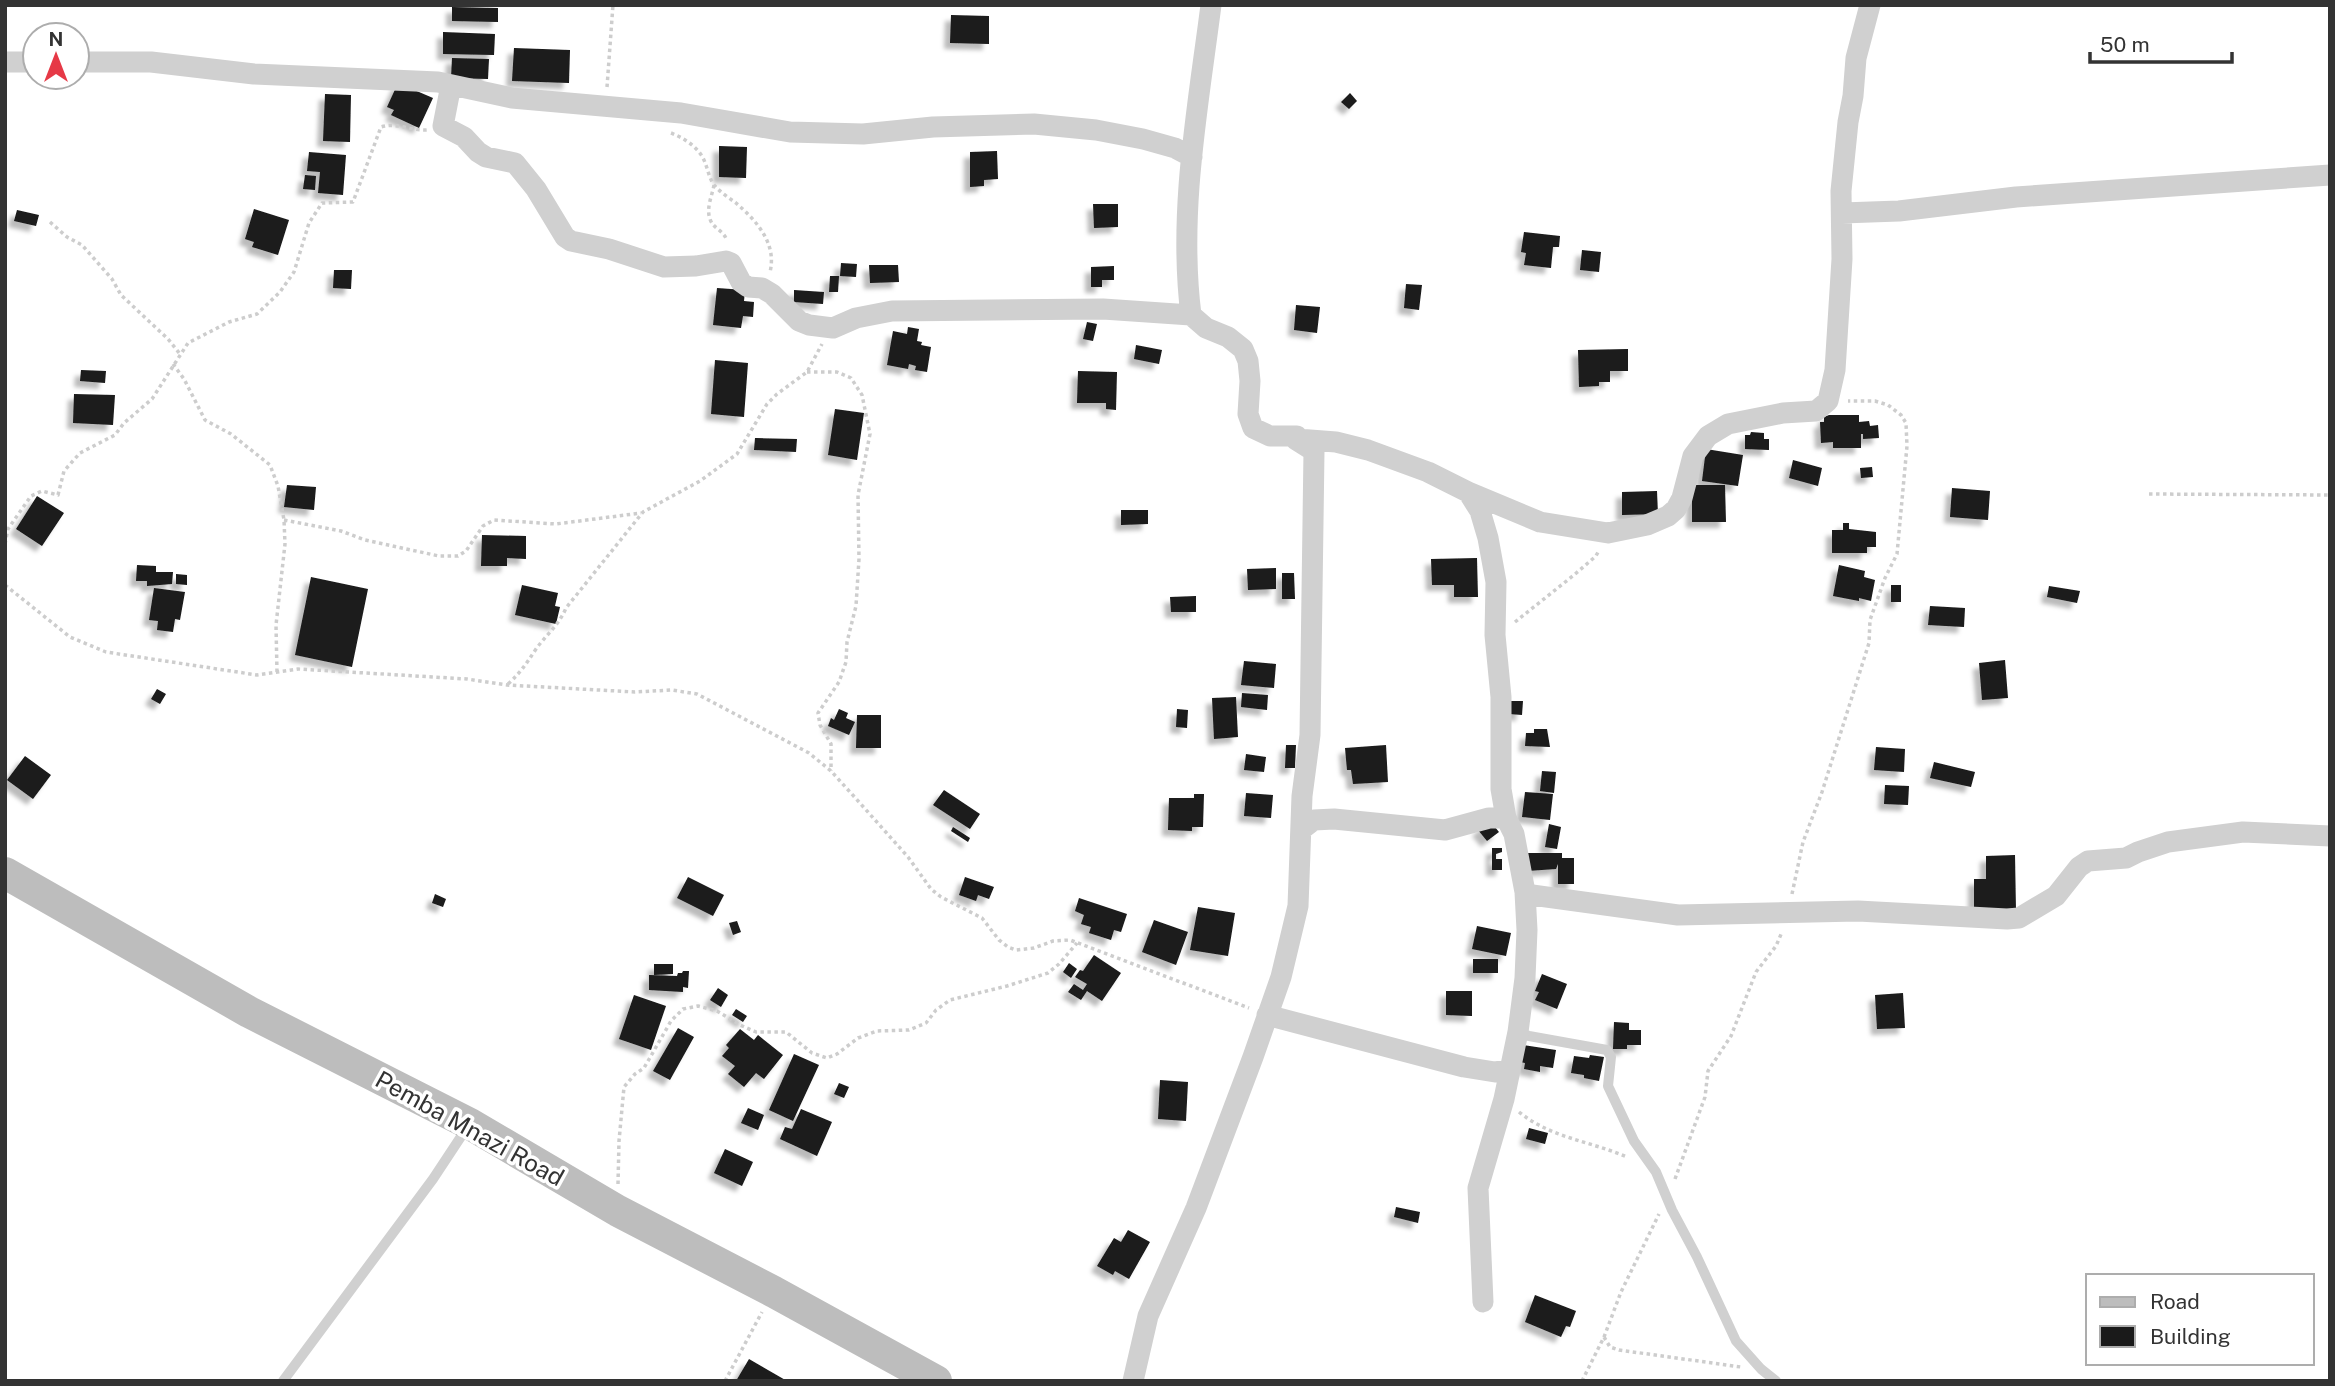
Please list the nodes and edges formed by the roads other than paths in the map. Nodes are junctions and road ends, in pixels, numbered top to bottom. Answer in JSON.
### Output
{"nodes":[{"id":1,"x":1211,"y":5,"type":"edge"},
{"id":2,"x":1870,"y":5,"type":"edge"},
{"id":3,"x":91,"y":62,"type":"edge"},
{"id":4,"x":451,"y":85,"type":"junction"},
{"id":5,"x":1192,"y":158,"type":"junction"},
{"id":6,"x":2330,"y":174,"type":"edge"},
{"id":7,"x":1842,"y":213,"type":"junction"},
{"id":8,"x":1191,"y":315,"type":"junction"},
{"id":9,"x":1295,"y":439,"type":"junction"},
{"id":10,"x":1468,"y":492,"type":"junction"},
{"id":11,"x":1506,"y":818,"type":"junction"},
{"id":12,"x":1301,"y":830,"type":"junction"},
{"id":13,"x":2330,"y":836,"type":"edge"},
{"id":14,"x":5,"y":873,"type":"edge"},
{"id":15,"x":1525,"y":892,"type":"junction"},
{"id":16,"x":1267,"y":1015,"type":"junction"},
{"id":17,"x":1518,"y":1032,"type":"junction"},
{"id":18,"x":1509,"y":1070,"type":"junction"},
{"id":19,"x":470,"y":1124,"type":"junction"},
{"id":20,"x":1483,"y":1302,"type":"dead end"},
{"id":21,"x":283,"y":1381,"type":"edge"},
{"id":22,"x":936,"y":1381,"type":"edge"},
{"id":23,"x":1133,"y":1381,"type":"edge"},
{"id":24,"x":1776,"y":1381,"type":"edge"}],
"edges":[{"from":1,"to":5,"type":"street"},
{"from":2,"to":7,"type":"street"},
{"from":3,"to":4,"type":"street"},
{"from":4,"to":5,"type":"street"},
{"from":4,"to":8,"type":"street"},
{"from":5,"to":8,"type":"street"},
{"from":6,"to":7,"type":"street"},
{"from":7,"to":10,"type":"street"},
{"from":8,"to":9,"type":"street"},
{"from":9,"to":10,"type":"street"},
{"from":9,"to":12,"type":"street"},
{"from":10,"to":11,"type":"street"},
{"from":11,"to":12,"type":"street"},
{"from":11,"to":15,"type":"street"},
{"from":12,"to":16,"type":"street"},
{"from":13,"to":15,"type":"street"},
{"from":14,"to":19,"type":"main road","name":"Pemba Mnazi Road"},
{"from":15,"to":17,"type":"street"},
{"from":16,"to":18,"type":"street"},
{"from":16,"to":23,"type":"street"},
{"from":17,"to":18,"type":"street"},
{"from":17,"to":24,"type":"lane"},
{"from":18,"to":20,"type":"street"},
{"from":19,"to":21,"type":"lane"},
{"from":19,"to":22,"type":"main road","name":"Pemba Mnazi Road"}]}
